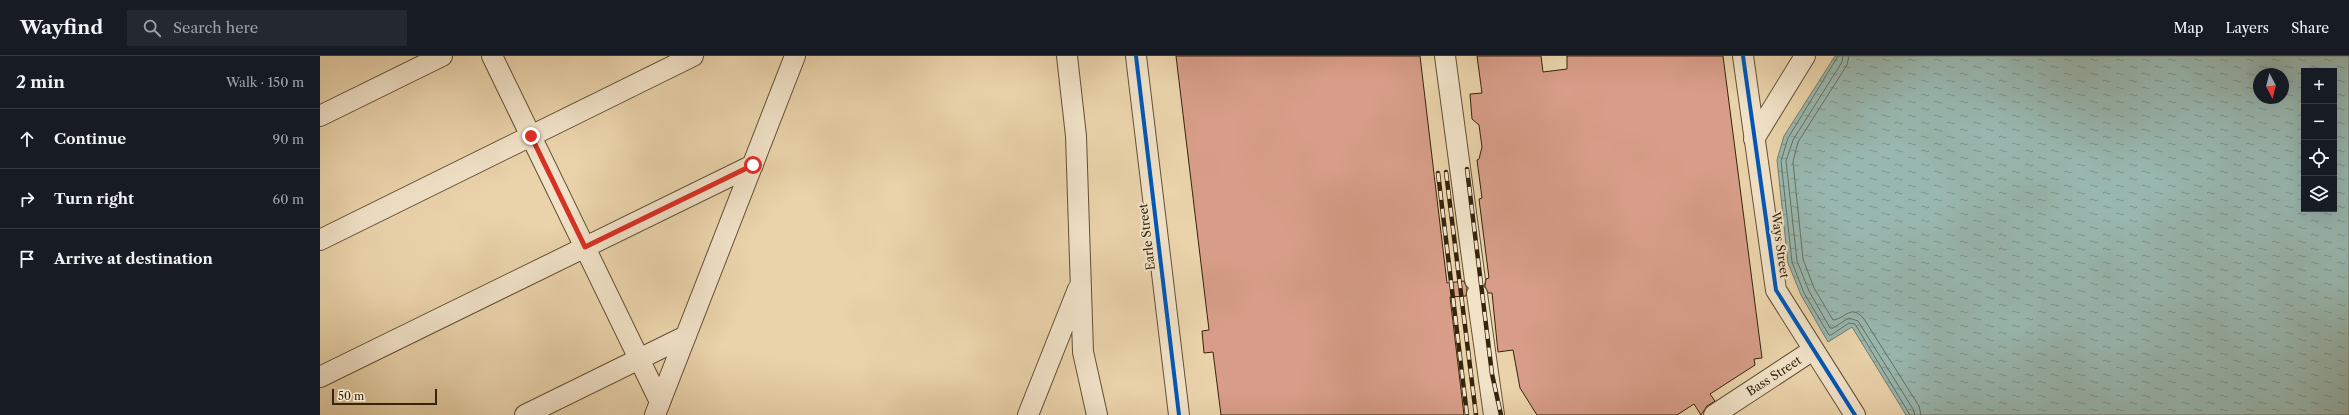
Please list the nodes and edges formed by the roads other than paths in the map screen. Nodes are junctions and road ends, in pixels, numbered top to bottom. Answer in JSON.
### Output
{"nodes":[{"id":1,"x":442,"y":56,"type":"edge"},
{"id":2,"x":492,"y":56,"type":"edge"},
{"id":3,"x":693,"y":56,"type":"edge"},
{"id":4,"x":795,"y":56,"type":"edge"},
{"id":5,"x":1067,"y":56,"type":"edge"},
{"id":6,"x":1136,"y":56,"type":"edge"},
{"id":7,"x":1445,"y":56,"type":"edge"},
{"id":8,"x":1743,"y":56,"type":"edge"},
{"id":9,"x":1805,"y":56,"type":"edge"},
{"id":10,"x":320,"y":116,"type":"edge"},
{"id":11,"x":531,"y":136,"type":"junction"},
{"id":12,"x":1754,"y":139,"type":"junction"},
{"id":13,"x":753,"y":165,"type":"junction"},
{"id":14,"x":320,"y":240,"type":"edge"},
{"id":15,"x":585,"y":247,"type":"junction"},
{"id":16,"x":1081,"y":281,"type":"junction"},
{"id":17,"x":686,"y":336,"type":"junction"},
{"id":18,"x":1814,"y":350,"type":"junction"},
{"id":19,"x":639,"y":359,"type":"junction"},
{"id":20,"x":320,"y":377,"type":"edge"},
{"id":21,"x":657,"y":408,"type":"edge"},
{"id":22,"x":525,"y":415,"type":"edge"},
{"id":23,"x":1028,"y":415,"type":"edge"},
{"id":24,"x":1097,"y":415,"type":"edge"},
{"id":25,"x":1179,"y":415,"type":"edge"},
{"id":26,"x":1494,"y":415,"type":"edge"},
{"id":27,"x":1714,"y":415,"type":"edge"},
{"id":28,"x":1855,"y":415,"type":"edge"}],
"edges":[{"from":1,"to":10,"type":"street"},
{"from":2,"to":11,"type":"street"},
{"from":3,"to":11,"type":"street"},
{"from":4,"to":13,"type":"street"},
{"from":5,"to":16,"type":"street"},
{"from":6,"to":25,"type":"street","name":"Earle Street"},
{"from":7,"to":26,"type":"street"},
{"from":8,"to":12,"type":"street","name":"Ways Street"},
{"from":9,"to":12,"type":"street"},
{"from":11,"to":14,"type":"street"},
{"from":11,"to":15,"type":"street"},
{"from":12,"to":18,"type":"street","name":"Ways Street"},
{"from":13,"to":15,"type":"street"},
{"from":13,"to":17,"type":"street"},
{"from":15,"to":19,"type":"street"},
{"from":15,"to":20,"type":"street"},
{"from":16,"to":23,"type":"street"},
{"from":16,"to":24,"type":"street"},
{"from":17,"to":19,"type":"street"},
{"from":17,"to":21,"type":"street"},
{"from":18,"to":27,"type":"street","name":"Bass Street"},
{"from":18,"to":28,"type":"street","name":"Ways Street"},
{"from":19,"to":21,"type":"street"},
{"from":19,"to":22,"type":"street"}]}
